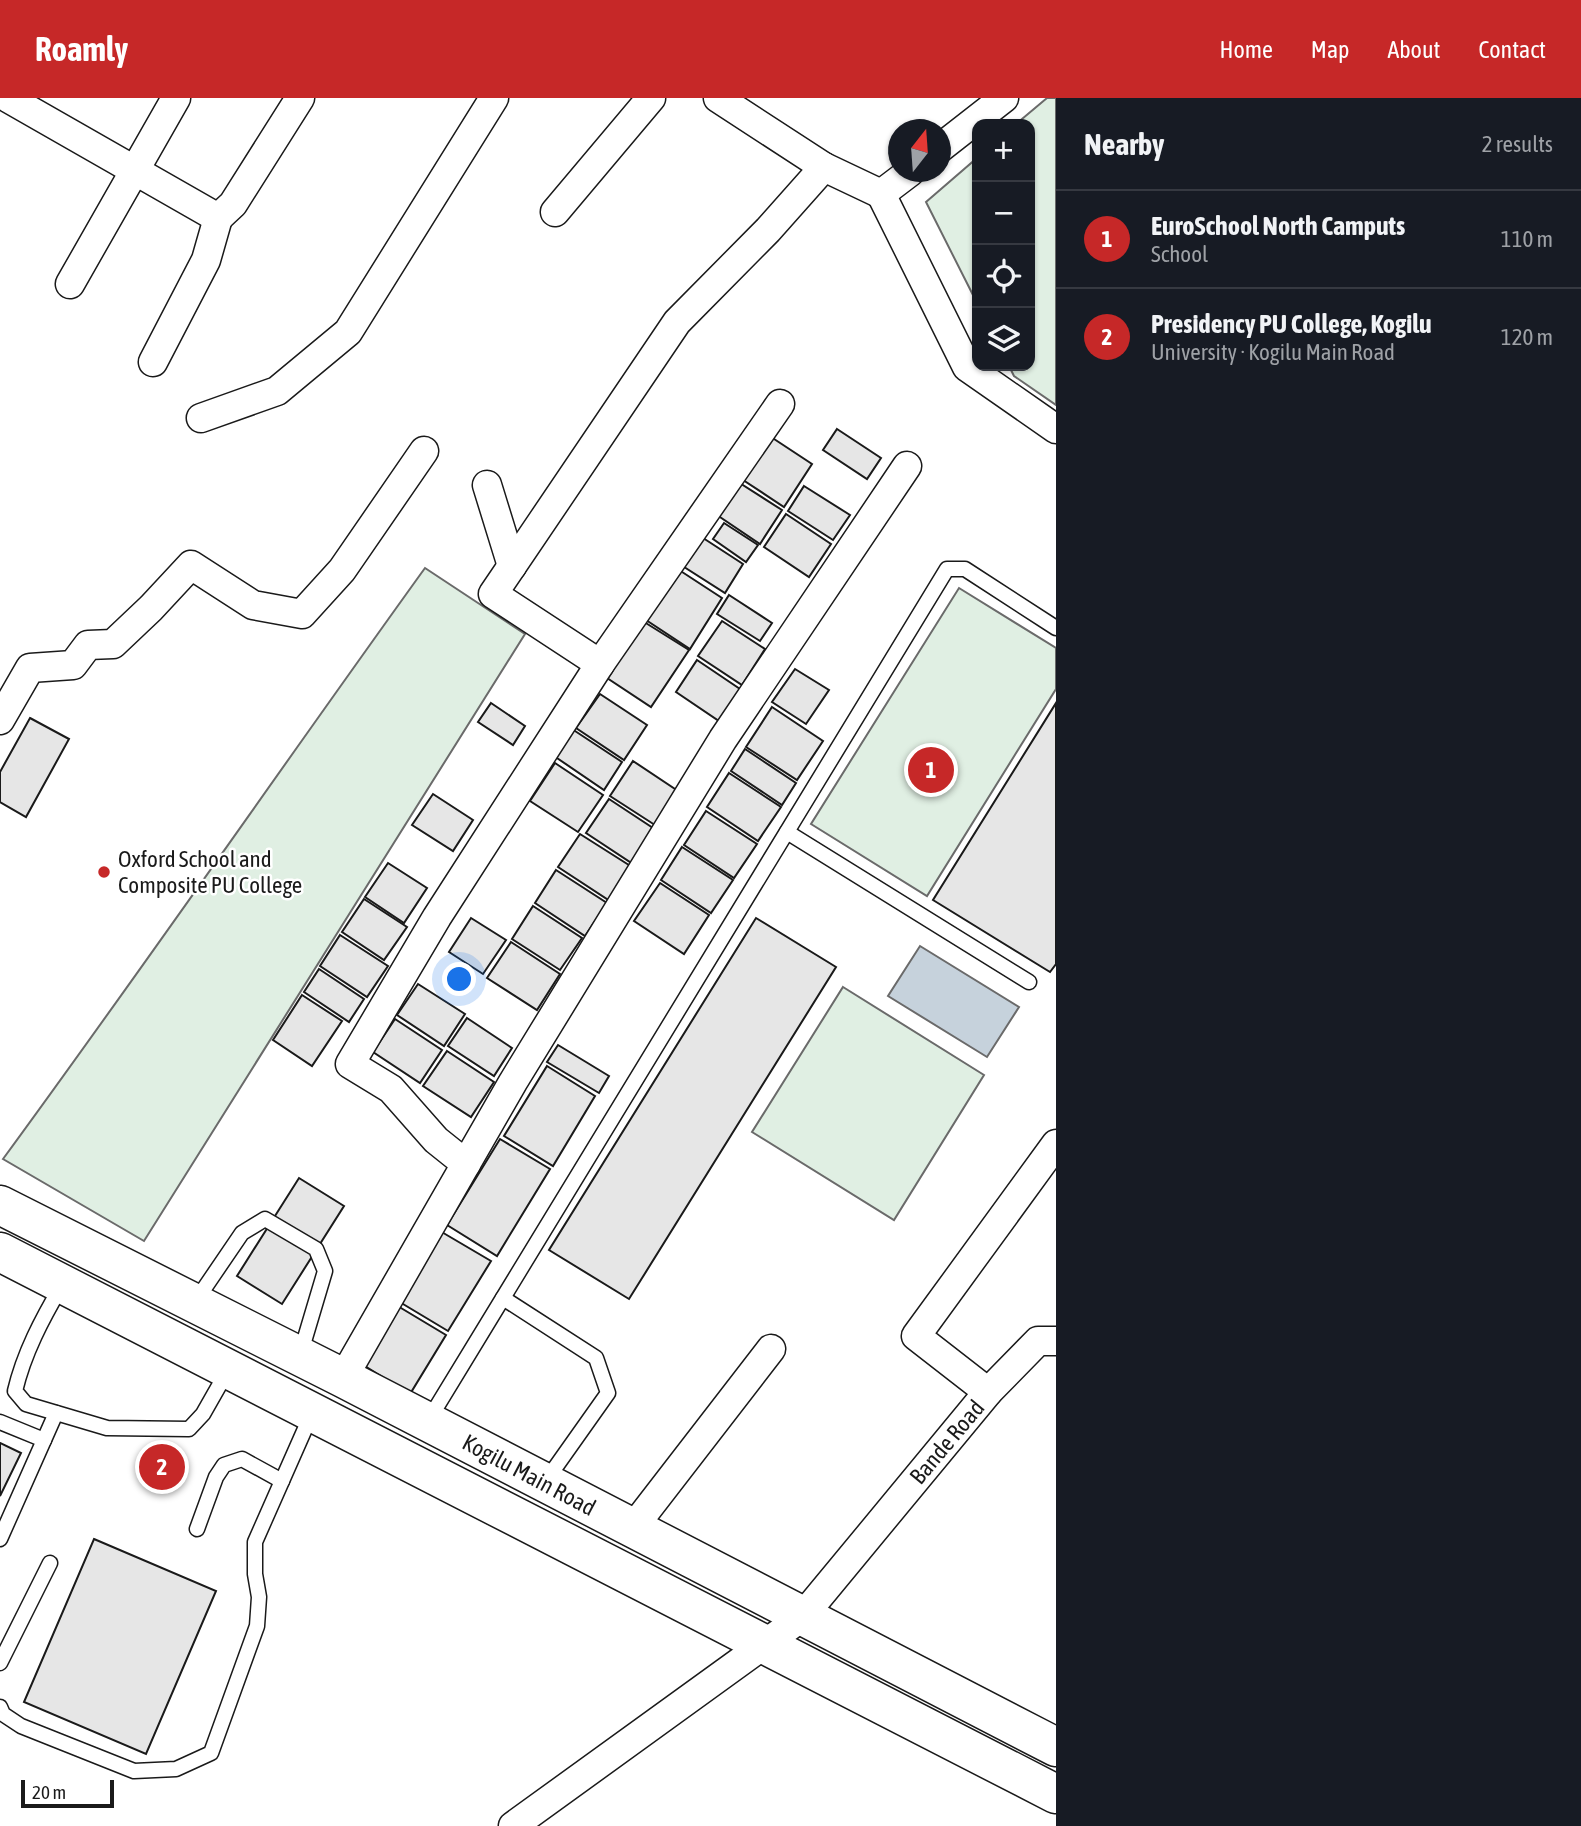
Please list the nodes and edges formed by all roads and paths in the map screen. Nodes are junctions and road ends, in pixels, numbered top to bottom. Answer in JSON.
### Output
{"nodes":[{"id":1,"x":8,"y":98,"type":"edge"},
{"id":2,"x":176,"y":98,"type":"edge"},
{"id":3,"x":300,"y":98,"type":"edge"},
{"id":4,"x":494,"y":98,"type":"edge"},
{"id":5,"x":651,"y":98,"type":"edge"},
{"id":6,"x":718,"y":98,"type":"edge"},
{"id":7,"x":1004,"y":98,"type":"edge"},
{"id":8,"x":0,"y":111,"type":"edge"},
{"id":9,"x":951,"y":139,"type":"edge"},
{"id":10,"x":824,"y":167,"type":"junction"},
{"id":11,"x":134,"y":170,"type":"junction"},
{"id":12,"x":897,"y":182,"type":"edge"},
{"id":13,"x":881,"y":194,"type":"junction"},
{"id":14,"x":555,"y":212,"type":"dead end"},
{"id":15,"x":218,"y":218,"type":"junction"},
{"id":16,"x":70,"y":284,"type":"dead end"},
{"id":17,"x":153,"y":362,"type":"dead end"},
{"id":18,"x":780,"y":404,"type":"dead end"},
{"id":19,"x":201,"y":418,"type":"dead end"},
{"id":20,"x":1056,"y":429,"type":"edge"},
{"id":21,"x":424,"y":451,"type":"dead end"},
{"id":22,"x":907,"y":466,"type":"dead end"},
{"id":23,"x":487,"y":485,"type":"dead end"},
{"id":24,"x":512,"y":566,"type":"junction"},
{"id":25,"x":1056,"y":628,"type":"edge"},
{"id":26,"x":600,"y":664,"type":"junction"},
{"id":27,"x":0,"y":720,"type":"edge"},
{"id":28,"x":787,"y":832,"type":"junction"},
{"id":29,"x":1029,"y":982,"type":"dead end"},
{"id":30,"x":1056,"y":1144,"type":"edge"},
{"id":31,"x":466,"y":1164,"type":"junction"},
{"id":32,"x":0,"y":1205,"type":"edge"},
{"id":33,"x":0,"y":1252,"type":"edge"},
{"id":34,"x":62,"y":1284,"type":"junction"},
{"id":35,"x":503,"y":1298,"type":"junction"},
{"id":36,"x":194,"y":1303,"type":"junction"},
{"id":37,"x":1056,"y":1342,"type":"edge"},
{"id":38,"x":771,"y":1349,"type":"dead end"},
{"id":39,"x":299,"y":1356,"type":"junction"},
{"id":40,"x":229,"y":1369,"type":"junction"},
{"id":41,"x":343,"y":1378,"type":"junction"},
{"id":42,"x":988,"y":1392,"type":"junction"},
{"id":43,"x":312,"y":1412,"type":"junction"},
{"id":44,"x":57,"y":1413,"type":"junction"},
{"id":45,"x":0,"y":1422,"type":"edge"},
{"id":46,"x":427,"y":1422,"type":"junction"},
{"id":47,"x":44,"y":1440,"type":"junction"},
{"id":48,"x":282,"y":1481,"type":"junction"},
{"id":49,"x":545,"y":1483,"type":"junction"},
{"id":50,"x":197,"y":1529,"type":"dead end"},
{"id":51,"x":632,"y":1529,"type":"junction"},
{"id":52,"x":0,"y":1539,"type":"edge"},
{"id":53,"x":50,"y":1563,"type":"dead end"},
{"id":54,"x":802,"y":1617,"type":"junction"},
{"id":55,"x":763,"y":1643,"type":"junction"},
{"id":56,"x":0,"y":1663,"type":"edge"},
{"id":57,"x":0,"y":1707,"type":"edge"},
{"id":58,"x":1056,"y":1747,"type":"edge"},
{"id":59,"x":1056,"y":1794,"type":"edge"},
{"id":60,"x":513,"y":1826,"type":"edge"}],
"edges":[{"from":1,"to":8,"type":"street"},
{"from":1,"to":11,"type":"street"},
{"from":2,"to":11,"type":"street"},
{"from":3,"to":15,"type":"street"},
{"from":4,"to":19,"type":"street"},
{"from":5,"to":14,"type":"street"},
{"from":6,"to":10,"type":"street"},
{"from":7,"to":9,"type":"street"},
{"from":10,"to":13,"type":"street"},
{"from":10,"to":24,"type":"street"},
{"from":11,"to":15,"type":"street"},
{"from":11,"to":16,"type":"street"},
{"from":12,"to":13,"type":"street"},
{"from":13,"to":20,"type":"street"},
{"from":15,"to":17,"type":"street"},
{"from":18,"to":26,"type":"street"},
{"from":21,"to":27,"type":"street"},
{"from":22,"to":31,"type":"street"},
{"from":23,"to":24,"type":"street"},
{"from":24,"to":26,"type":"street"},
{"from":25,"to":28,"type":"lane"},
{"from":26,"to":31,"type":"street"},
{"from":28,"to":29,"type":"lane"},
{"from":28,"to":35,"type":"lane"},
{"from":30,"to":42,"type":"street","name":"Bande Road"},
{"from":31,"to":41,"type":"street"},
{"from":32,"to":36,"type":"main road","name":"Kogilu Main Road"},
{"from":33,"to":34,"type":"main road","name":"Kogilu Main Road"},
{"from":34,"to":40,"type":"main road","name":"Kogilu Main Road"},
{"from":34,"to":44,"type":"lane"},
{"from":35,"to":46,"type":"lane"},
{"from":35,"to":49,"type":"lane"},
{"from":36,"to":39,"type":"main road","name":"Kogilu Main Road"},
{"from":36,"to":39,"type":"lane"},
{"from":37,"to":42,"type":"street"},
{"from":38,"to":51,"type":"street"},
{"from":39,"to":41,"type":"main road","name":"Kogilu Main Road"},
{"from":40,"to":43,"type":"main road","name":"Kogilu Main Road"},
{"from":40,"to":44,"type":"lane"},
{"from":41,"to":46,"type":"main road","name":"Kogilu Main Road"},
{"from":42,"to":54,"type":"street","name":"Bande Road"},
{"from":43,"to":48,"type":"lane"},
{"from":43,"to":55,"type":"main road","name":"Kogilu Main Road"},
{"from":44,"to":47,"type":"lane"},
{"from":45,"to":47,"type":"lane"},
{"from":46,"to":49,"type":"main road","name":"Kogilu Main Road"},
{"from":47,"to":52,"type":"lane"},
{"from":48,"to":50,"type":"lane"},
{"from":48,"to":57,"type":"lane"},
{"from":49,"to":51,"type":"main road","name":"Kogilu Main Road"},
{"from":51,"to":54,"type":"main road","name":"Kogilu Main Road"},
{"from":53,"to":56,"type":"lane"},
{"from":54,"to":55,"type":"street","name":"Bande Road"},
{"from":54,"to":58,"type":"main road","name":"Kogilu Main Road"},
{"from":55,"to":59,"type":"main road","name":"Kogilu Main Road"},
{"from":55,"to":60,"type":"street","name":"Bande Road"}]}
